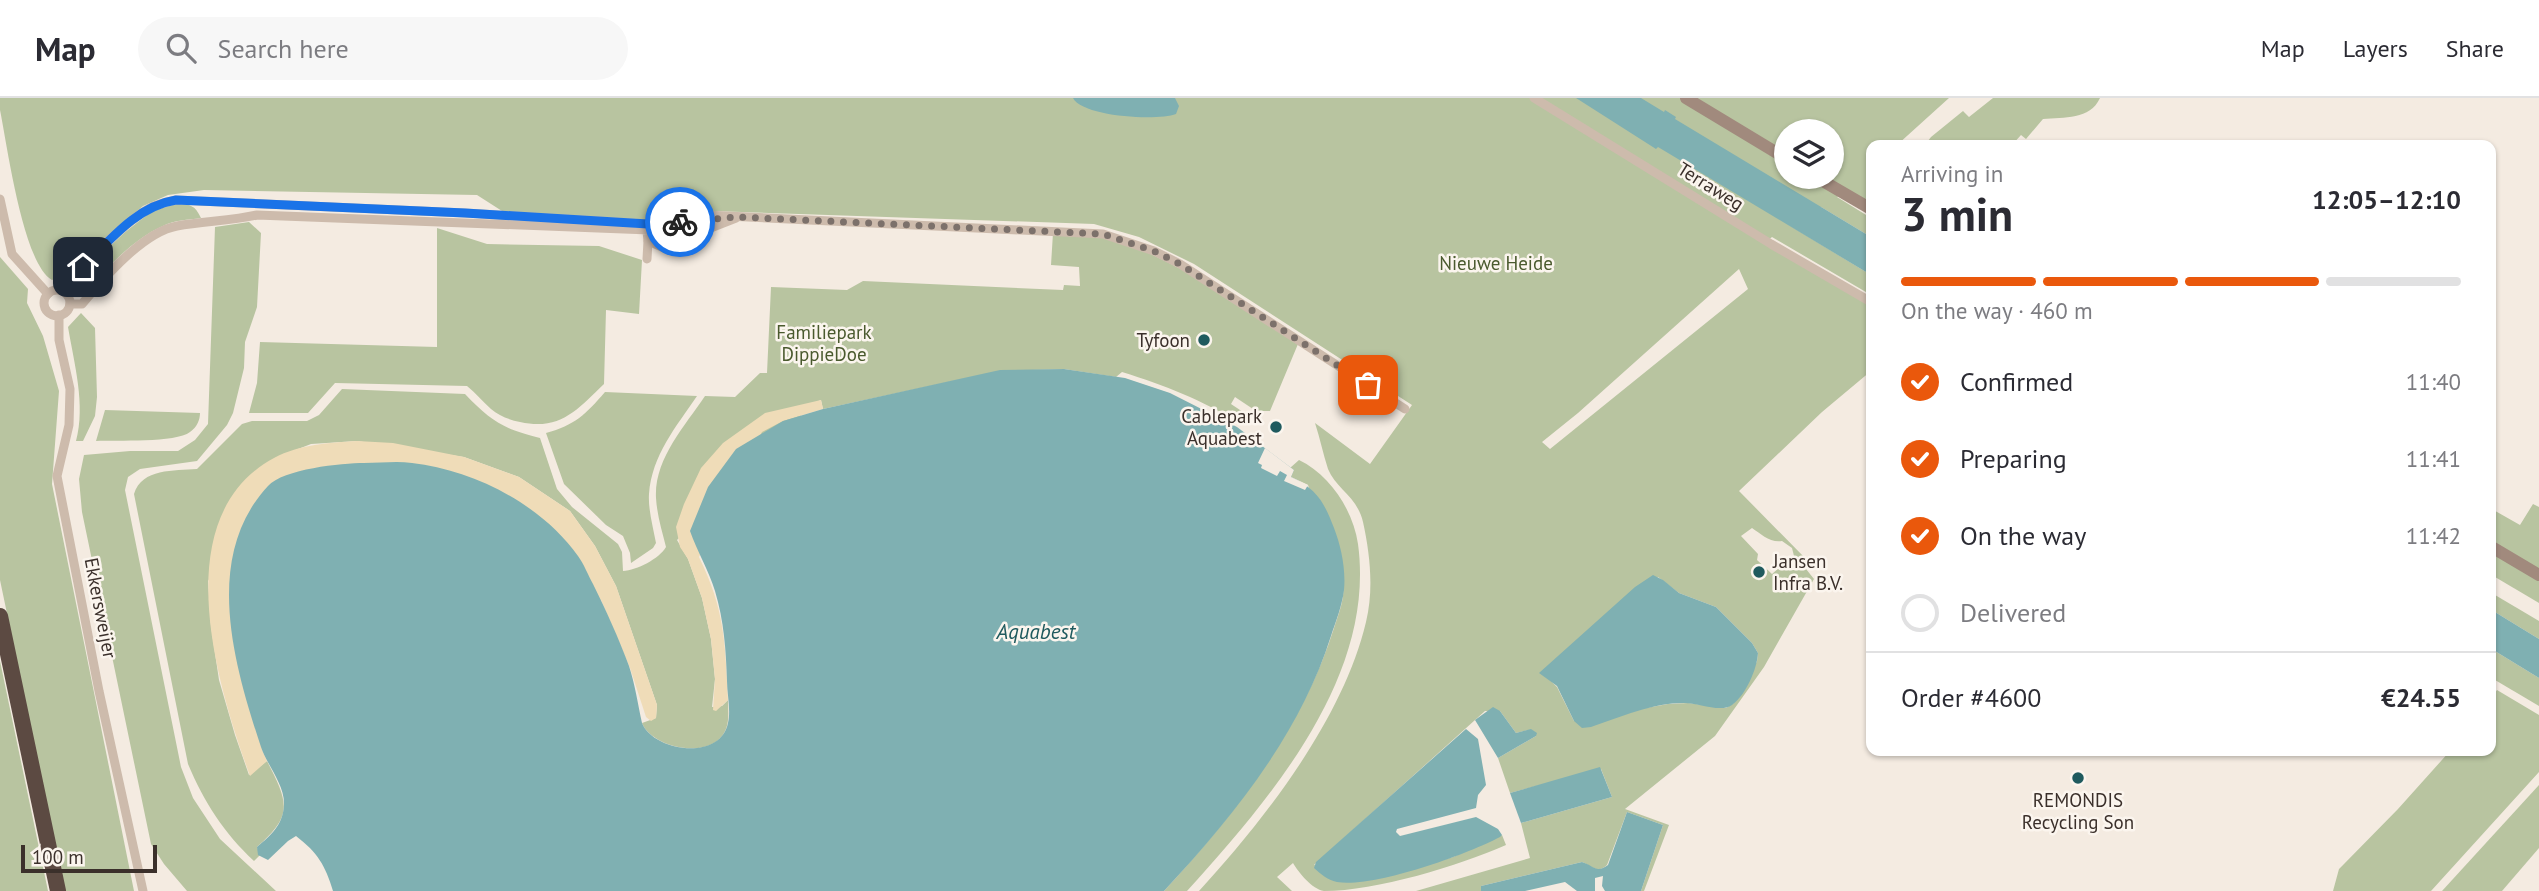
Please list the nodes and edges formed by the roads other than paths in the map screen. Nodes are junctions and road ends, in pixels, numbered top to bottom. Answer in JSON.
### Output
{"nodes":[{"id":1,"x":1534,"y":98,"type":"edge"},
{"id":2,"x":1686,"y":98,"type":"edge"},
{"id":3,"x":1774,"y":151,"type":"edge"},
{"id":4,"x":1837,"y":189,"type":"edge"},
{"id":5,"x":0,"y":199,"type":"edge"},
{"id":6,"x":1866,"y":206,"type":"edge"},
{"id":7,"x":737,"y":217,"type":"junction"},
{"id":8,"x":662,"y":223,"type":"junction"},
{"id":9,"x":675,"y":231,"type":"junction"},
{"id":10,"x":648,"y":236,"type":"junction"},
{"id":11,"x":647,"y":259,"type":"dead end"},
{"id":12,"x":61,"y":290,"type":"junction"},
{"id":13,"x":48,"y":294,"type":"junction"},
{"id":14,"x":1866,"y":299,"type":"edge"},
{"id":15,"x":70,"y":303,"type":"junction"},
{"id":16,"x":59,"y":315,"type":"junction"},
{"id":17,"x":1405,"y":410,"type":"dead end"},
{"id":18,"x":2496,"y":550,"type":"edge"},
{"id":19,"x":2539,"y":575,"type":"edge"},
{"id":20,"x":0,"y":616,"type":"edge"},
{"id":21,"x":58,"y":891,"type":"edge"},
{"id":22,"x":143,"y":891,"type":"edge"}],
"edges":[{"from":1,"to":14,"type":"street","name":"Terraweg"},
{"from":2,"to":3,"type":"street"},
{"from":4,"to":6,"type":"street"},
{"from":5,"to":13,"type":"street"},
{"from":7,"to":8,"type":"street"},
{"from":7,"to":9,"type":"street"},
{"from":7,"to":17,"type":"street"},
{"from":8,"to":9,"type":"street"},
{"from":8,"to":12,"type":"street"},
{"from":9,"to":10,"type":"street"},
{"from":9,"to":10,"type":"street"},
{"from":10,"to":11,"type":"street"},
{"from":10,"to":15,"type":"street"},
{"from":12,"to":13,"type":"street"},
{"from":12,"to":15,"type":"street"},
{"from":13,"to":16,"type":"street"},
{"from":15,"to":16,"type":"street"},
{"from":16,"to":22,"type":"street","name":"Ekkersweijer"},
{"from":18,"to":19,"type":"street"},
{"from":20,"to":21,"type":"highway"}]}
